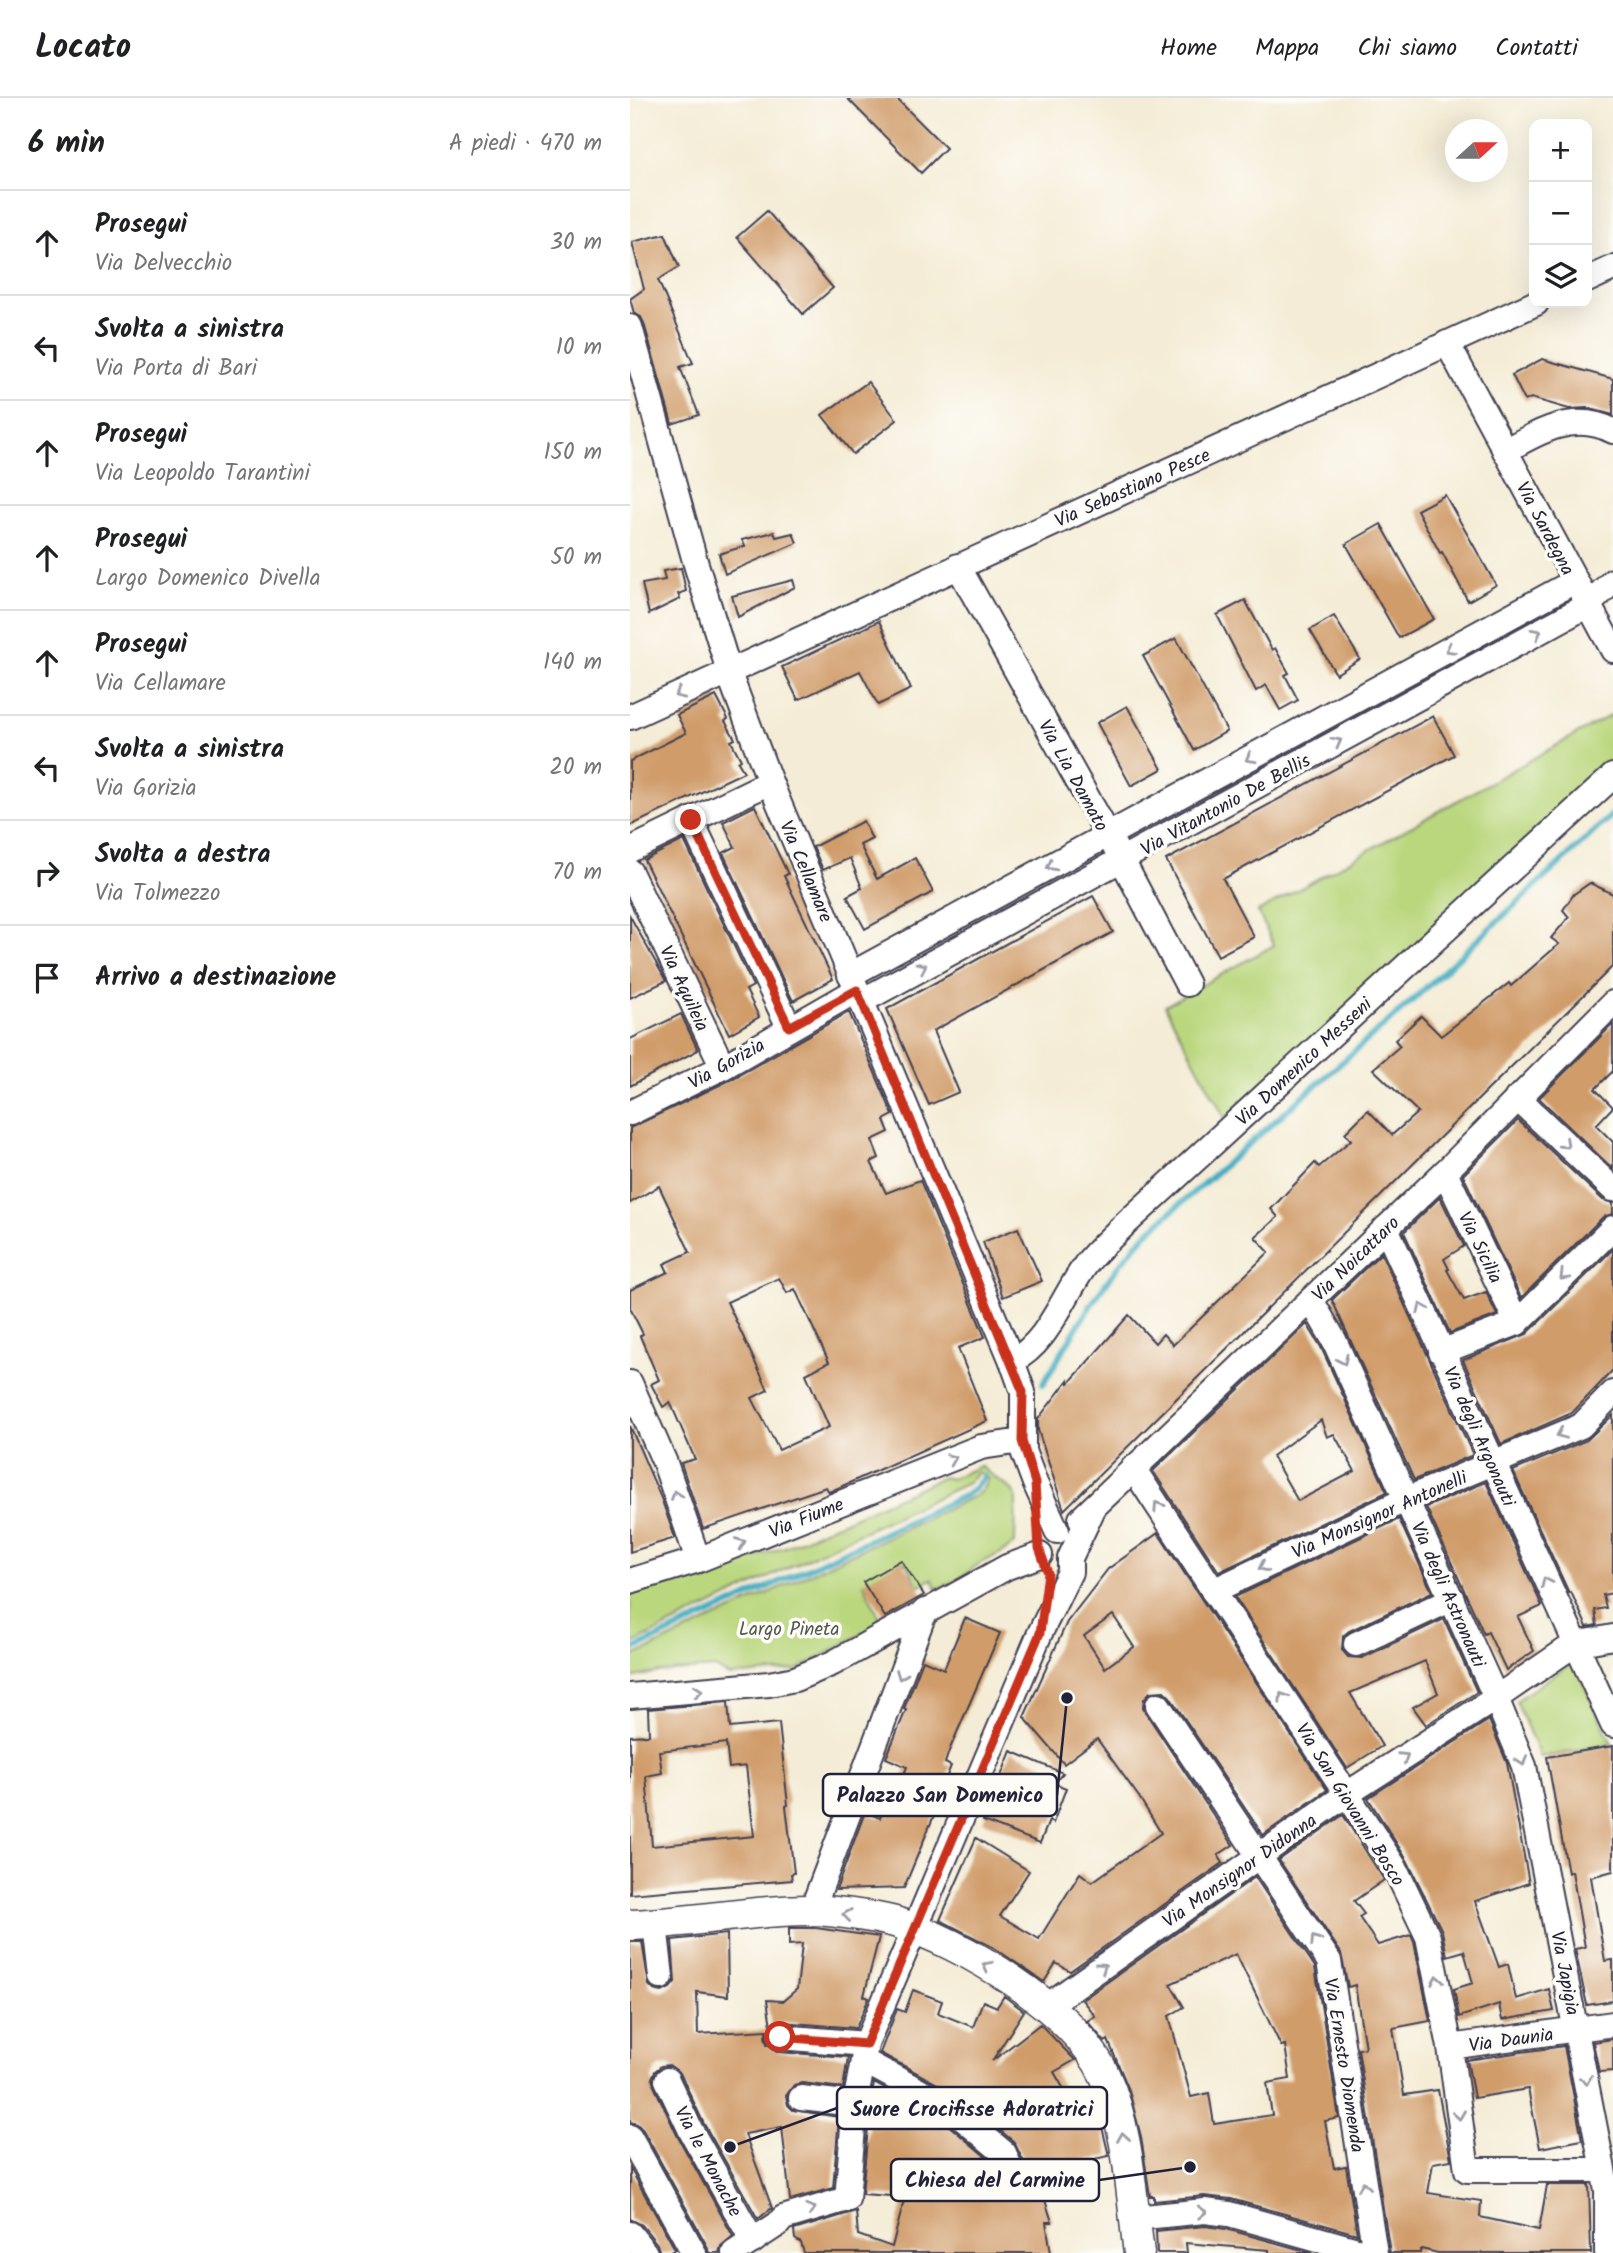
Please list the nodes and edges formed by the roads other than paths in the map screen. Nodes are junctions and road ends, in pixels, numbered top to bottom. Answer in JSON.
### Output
{"nodes":[{"id":1,"x":1613,"y":268,"type":"edge"},
{"id":2,"x":1592,"y":278,"type":"edge"},
{"id":3,"x":1529,"y":306,"type":"edge"},
{"id":4,"x":630,"y":327,"type":"edge"},
{"id":5,"x":1447,"y":344,"type":"junction"},
{"id":6,"x":1613,"y":432,"type":"edge"},
{"id":7,"x":1505,"y":451,"type":"junction"},
{"id":8,"x":958,"y":566,"type":"junction"},
{"id":9,"x":1575,"y":581,"type":"junction"},
{"id":10,"x":1613,"y":581,"type":"edge"},
{"id":11,"x":1588,"y":605,"type":"junction"},
{"id":12,"x":1613,"y":650,"type":"edge"},
{"id":13,"x":728,"y":671,"type":"junction"},
{"id":14,"x":630,"y":717,"type":"edge"},
{"id":15,"x":1613,"y":776,"type":"edge"},
{"id":16,"x":770,"y":782,"type":"junction"},
{"id":17,"x":691,"y":820,"type":"junction"},
{"id":18,"x":1108,"y":835,"type":"junction"},
{"id":19,"x":630,"y":850,"type":"edge"},
{"id":20,"x":1122,"y":860,"type":"junction"},
{"id":21,"x":630,"y":872,"type":"edge"},
{"id":22,"x":1187,"y":984,"type":"dead end"},
{"id":23,"x":856,"y":988,"type":"junction"},
{"id":24,"x":1613,"y":1003,"type":"edge"},
{"id":25,"x":789,"y":1027,"type":"junction"},
{"id":26,"x":723,"y":1067,"type":"junction"},
{"id":27,"x":1517,"y":1098,"type":"junction"},
{"id":28,"x":630,"y":1113,"type":"edge"},
{"id":29,"x":1445,"y":1172,"type":"junction"},
{"id":30,"x":1613,"y":1189,"type":"edge"},
{"id":31,"x":1386,"y":1228,"type":"junction"},
{"id":32,"x":1613,"y":1228,"type":"edge"},
{"id":33,"x":1311,"y":1300,"type":"junction"},
{"id":34,"x":1517,"y":1322,"type":"junction"},
{"id":35,"x":1441,"y":1352,"type":"junction"},
{"id":36,"x":1012,"y":1361,"type":"junction"},
{"id":37,"x":630,"y":1383,"type":"edge"},
{"id":38,"x":1613,"y":1393,"type":"edge"},
{"id":39,"x":1022,"y":1441,"type":"junction"},
{"id":40,"x":1492,"y":1464,"type":"junction"},
{"id":41,"x":1133,"y":1468,"type":"junction"},
{"id":42,"x":1407,"y":1499,"type":"junction"},
{"id":43,"x":1055,"y":1547,"type":"junction"},
{"id":44,"x":698,"y":1560,"type":"junction"},
{"id":45,"x":630,"y":1581,"type":"edge"},
{"id":46,"x":1213,"y":1591,"type":"junction"},
{"id":47,"x":1451,"y":1599,"type":"junction"},
{"id":48,"x":925,"y":1611,"type":"junction"},
{"id":49,"x":1613,"y":1637,"type":"edge"},
{"id":50,"x":1356,"y":1644,"type":"dead end"},
{"id":51,"x":1574,"y":1644,"type":"junction"},
{"id":52,"x":630,"y":1696,"type":"edge"},
{"id":53,"x":1496,"y":1698,"type":"junction"},
{"id":54,"x":1158,"y":1705,"type":"dead end"},
{"id":55,"x":1613,"y":1725,"type":"edge"},
{"id":56,"x":1347,"y":1794,"type":"junction"},
{"id":57,"x":1259,"y":1855,"type":"junction"},
{"id":58,"x":812,"y":1910,"type":"junction"},
{"id":59,"x":643,"y":1925,"type":"edge"},
{"id":60,"x":914,"y":1929,"type":"junction"},
{"id":61,"x":661,"y":1977,"type":"dead end"},
{"id":62,"x":1047,"y":2006,"type":"junction"},
{"id":63,"x":1613,"y":2024,"type":"edge"},
{"id":64,"x":1577,"y":2029,"type":"junction"},
{"id":65,"x":780,"y":2037,"type":"dead end"},
{"id":66,"x":1450,"y":2047,"type":"junction"},
{"id":67,"x":865,"y":2053,"type":"junction"},
{"id":68,"x":667,"y":2080,"type":"dead end"},
{"id":69,"x":800,"y":2098,"type":"dead end"},
{"id":70,"x":855,"y":2104,"type":"junction"},
{"id":71,"x":630,"y":2137,"type":"edge"},
{"id":72,"x":1013,"y":2172,"type":"dead end"},
{"id":73,"x":1608,"y":2183,"type":"edge"},
{"id":74,"x":1134,"y":2218,"type":"junction"},
{"id":75,"x":630,"y":2234,"type":"edge"},
{"id":76,"x":743,"y":2247,"type":"edge"},
{"id":77,"x":645,"y":2253,"type":"edge"},
{"id":78,"x":694,"y":2253,"type":"edge"},
{"id":79,"x":1139,"y":2253,"type":"edge"},
{"id":80,"x":1368,"y":2253,"type":"edge"},
{"id":81,"x":1375,"y":2253,"type":"edge"},
{"id":82,"x":1607,"y":2253,"type":"edge"}],
"edges":[{"from":1,"to":2,"type":"street"},
{"from":3,"to":5,"type":"street","name":"Via Sebastiano Pesce"},
{"from":4,"to":13,"type":"street","name":"Via Cellamare"},
{"from":5,"to":7,"type":"street","name":"Via Sardegna"},
{"from":5,"to":8,"type":"street","name":"Via Sebastiano Pesce"},
{"from":6,"to":7,"type":"street"},
{"from":7,"to":9,"type":"street","name":"Via Sardegna"},
{"from":8,"to":13,"type":"street","name":"Via Sebastiano Pesce"},
{"from":8,"to":18,"type":"street","name":"Via Lia Damato"},
{"from":9,"to":11,"type":"street","name":"Via Sardegna"},
{"from":9,"to":18,"type":"street","one_way":true},
{"from":10,"to":11,"type":"street"},
{"from":11,"to":12,"type":"street","name":"Via Sardegna"},
{"from":20,"to":11,"type":"street","name":"Via Vitantonio De Bellis","one_way":true},
{"from":13,"to":14,"type":"street","name":"Via Sebastiano Pesce","one_way":true},
{"from":13,"to":16,"type":"street","name":"Via Cellamare"},
{"from":15,"to":36,"type":"street","name":"Via Domenico Messeni"},
{"from":16,"to":17,"type":"street"},
{"from":16,"to":23,"type":"street","name":"Via Cellamare"},
{"from":17,"to":19,"type":"street"},
{"from":17,"to":25,"type":"street"},
{"from":18,"to":20,"type":"street","name":"Via Lia Damato"},
{"from":18,"to":23,"type":"street","one_way":true},
{"from":20,"to":22,"type":"street","name":"Via Lia Damato"},
{"from":23,"to":20,"type":"street","name":"Via Vitantonio De Bellis","one_way":true},
{"from":21,"to":26,"type":"street","name":"Via Aquileia"},
{"from":23,"to":25,"type":"street","name":"Via Gorizia"},
{"from":23,"to":36,"type":"street","name":"Via Cellamare"},
{"from":24,"to":27,"type":"street","name":"Via Noicattaro"},
{"from":25,"to":26,"type":"street","name":"Via Gorizia"},
{"from":26,"to":28,"type":"street","name":"Via Gorizia"},
{"from":27,"to":29,"type":"street","name":"Via Noicattaro"},
{"from":27,"to":30,"type":"street","one_way":true},
{"from":29,"to":31,"type":"street","name":"Via Noicattaro"},
{"from":29,"to":34,"type":"street","name":"Via Sicilia"},
{"from":31,"to":33,"type":"street","name":"Via Noicattaro"},
{"from":35,"to":31,"type":"street","name":"Via degli Argonauti","one_way":true},
{"from":32,"to":34,"type":"street","one_way":true},
{"from":33,"to":41,"type":"street","name":"Via Noicattaro"},
{"from":33,"to":42,"type":"street","name":"Via degli Astronauti","one_way":true},
{"from":34,"to":35,"type":"street"},
{"from":35,"to":40,"type":"street","name":"Via degli Argonauti"},
{"from":36,"to":39,"type":"street","name":"Via Cellamare"},
{"from":44,"to":37,"type":"street","one_way":true},
{"from":38,"to":40,"type":"street","name":"Via Monsignor Antonelli","one_way":true},
{"from":39,"to":43,"type":"street"},
{"from":44,"to":39,"type":"street","name":"Via Fiume","one_way":true},
{"from":40,"to":42,"type":"street","name":"Via Monsignor Antonelli"},
{"from":51,"to":40,"type":"street","name":"Via degli Argonauti","one_way":true},
{"from":41,"to":43,"type":"street","name":"Via Noicattaro"},
{"from":46,"to":41,"type":"street","name":"Via San Giovanni Bosco","one_way":true},
{"from":42,"to":46,"type":"street","name":"Via Monsignor Antonelli","one_way":true},
{"from":42,"to":47,"type":"street","name":"Via degli Astronauti"},
{"from":43,"to":48,"type":"street"},
{"from":43,"to":60,"type":"street"},
{"from":44,"to":45,"type":"street","name":"Via Fiume"},
{"from":56,"to":46,"type":"street","name":"Via San Giovanni Bosco","one_way":true},
{"from":47,"to":50,"type":"street"},
{"from":47,"to":53,"type":"street","name":"Via degli Astronauti"},
{"from":52,"to":48,"type":"street","one_way":true},
{"from":48,"to":58,"type":"street","one_way":true},
{"from":49,"to":51,"type":"street"},
{"from":51,"to":53,"type":"street","name":"Via Monsignor Didonna"},
{"from":51,"to":55,"type":"street","name":"Via degli Argonauti"},
{"from":56,"to":53,"type":"street","name":"Via Monsignor Didonna","one_way":true},
{"from":53,"to":64,"type":"street","name":"Via Japigia","one_way":true},
{"from":54,"to":57,"type":"street","name":"Via Ernesto Diomenda"},
{"from":56,"to":57,"type":"street","name":"Via Monsignor Didonna"},
{"from":66,"to":56,"type":"street","name":"Via San Giovanni Bosco","one_way":true},
{"from":62,"to":57,"type":"street","name":"Via Monsignor Didonna","one_way":true},
{"from":81,"to":57,"type":"street","name":"Via Ernesto Diomenda","one_way":true},
{"from":58,"to":59,"type":"main road"},
{"from":60,"to":58,"type":"main road","one_way":true},
{"from":59,"to":61,"type":"street"},
{"from":62,"to":60,"type":"main road","one_way":true},
{"from":60,"to":67,"type":"street"},
{"from":74,"to":62,"type":"main road","one_way":true},
{"from":63,"to":64,"type":"street","name":"Via Daunia"},
{"from":64,"to":66,"type":"street","name":"Via Daunia"},
{"from":64,"to":73,"type":"street","name":"Via Japigia","one_way":true},
{"from":65,"to":67,"type":"street"},
{"from":66,"to":73,"type":"street","name":"Via San Giovanni Bosco","one_way":true},
{"from":67,"to":70,"type":"street"},
{"from":67,"to":72,"type":"street"},
{"from":68,"to":76,"type":"street","name":"Via le Monache"},
{"from":69,"to":70,"type":"street"},
{"from":76,"to":70,"type":"street","one_way":true},
{"from":71,"to":78,"type":"street"},
{"from":73,"to":82,"type":"street","name":"Via Japigia"},
{"from":74,"to":79,"type":"main road"},
{"from":74,"to":80,"type":"street","one_way":true},
{"from":75,"to":77,"type":"street"}]}
